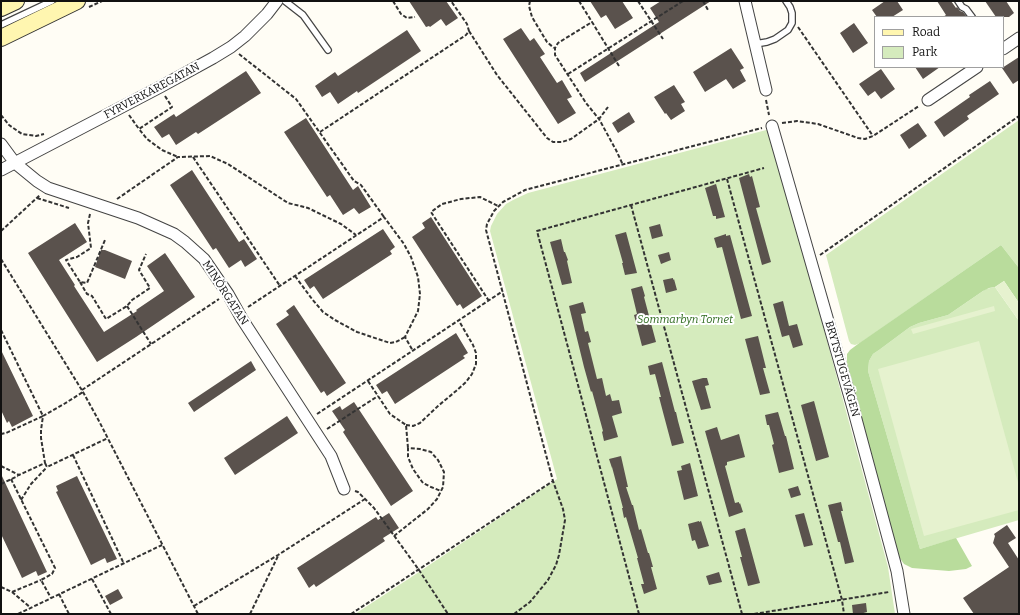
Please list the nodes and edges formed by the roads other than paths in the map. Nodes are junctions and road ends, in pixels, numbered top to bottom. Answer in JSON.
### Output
{"nodes":[{"id":1,"x":16,"y":1,"type":"edge"},
{"id":2,"x":52,"y":1,"type":"edge"},
{"id":3,"x":77,"y":1,"type":"edge"},
{"id":4,"x":277,"y":1,"type":"edge"},
{"id":5,"x":285,"y":1,"type":"edge"},
{"id":6,"x":745,"y":1,"type":"edge"},
{"id":7,"x":786,"y":1,"type":"edge"},
{"id":8,"x":958,"y":1,"type":"edge"},
{"id":9,"x":1,"y":8,"type":"edge"},
{"id":10,"x":971,"y":16,"type":"edge"},
{"id":11,"x":1,"y":26,"type":"edge"},
{"id":12,"x":1,"y":38,"type":"edge"},
{"id":13,"x":1019,"y":38,"type":"edge"},
{"id":14,"x":755,"y":44,"type":"junction"},
{"id":15,"x":1004,"y":48,"type":"edge"},
{"id":16,"x":328,"y":50,"type":"dead end"},
{"id":17,"x":975,"y":68,"type":"edge"},
{"id":18,"x":766,"y":90,"type":"road end"},
{"id":19,"x":928,"y":100,"type":"road end"},
{"id":20,"x":772,"y":126,"type":"road end"},
{"id":21,"x":1,"y":144,"type":"edge"},
{"id":22,"x":15,"y":163,"type":"junction"},
{"id":23,"x":1,"y":170,"type":"edge"},
{"id":24,"x":344,"y":489,"type":"road end"},
{"id":25,"x":904,"y":614,"type":"edge"}],
"edges":[{"from":1,"to":9,"type":"main road"},
{"from":2,"to":11,"type":"lane"},
{"from":3,"to":12,"type":"main road"},
{"from":4,"to":22,"type":"street","name":"FYRVERKAREGATAN"},
{"from":5,"to":16,"type":"lane"},
{"from":6,"to":14,"type":"street"},
{"from":7,"to":14,"type":"lane"},
{"from":8,"to":10,"type":"lane"},
{"from":13,"to":15,"type":"street"},
{"from":14,"to":18,"type":"street"},
{"from":17,"to":19,"type":"street"},
{"from":20,"to":25,"type":"street","name":"BRYTSTUGEVÄGEN"},
{"from":21,"to":22,"type":"street","name":"MINÖRGATAN"},
{"from":22,"to":23,"type":"street","name":"FYRVERKAREGATAN"},
{"from":22,"to":24,"type":"street","name":"MINÖRGATAN"}]}
